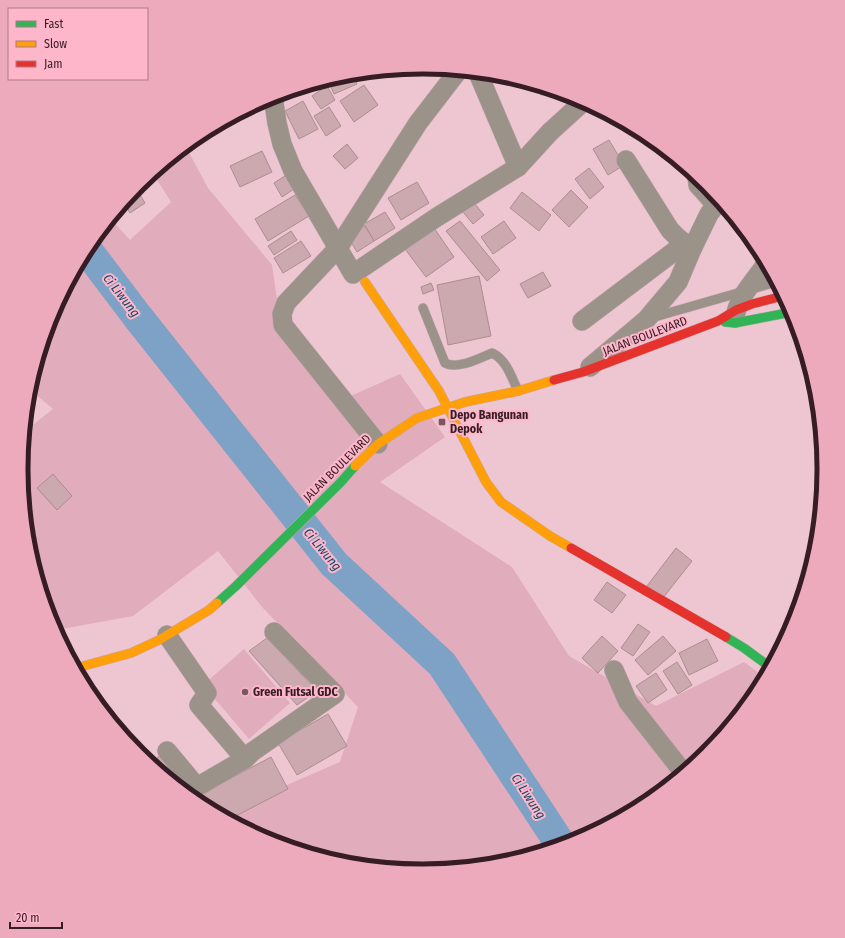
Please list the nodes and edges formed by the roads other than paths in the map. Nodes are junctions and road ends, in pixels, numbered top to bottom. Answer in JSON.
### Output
{"nodes":[{"id":1,"x":454,"y":76,"type":"edge"},
{"id":2,"x":481,"y":79,"type":"edge"},
{"id":3,"x":274,"y":104,"type":"edge"},
{"id":4,"x":578,"y":107,"type":"edge"},
{"id":5,"x":626,"y":160,"type":"dead end"},
{"id":6,"x":518,"y":167,"type":"junction"},
{"id":7,"x":715,"y":205,"type":"edge"},
{"id":8,"x":688,"y":246,"type":"junction"},
{"id":9,"x":338,"y":248,"type":"junction"},
{"id":10,"x":762,"y":269,"type":"edge"},
{"id":11,"x":365,"y":282,"type":"dead end"},
{"id":12,"x":770,"y":284,"type":"edge"},
{"id":13,"x":747,"y":290,"type":"junction"},
{"id":14,"x":777,"y":297,"type":"edge"},
{"id":15,"x":423,"y":308,"type":"dead end"},
{"id":16,"x":784,"y":313,"type":"edge"},
{"id":17,"x":730,"y":318,"type":"junction"},
{"id":18,"x":582,"y":320,"type":"dead end"},
{"id":19,"x":646,"y":320,"type":"junction"},
{"id":20,"x":583,"y":372,"type":"junction"},
{"id":21,"x":518,"y":391,"type":"junction"},
{"id":22,"x":448,"y":407,"type":"junction"},
{"id":23,"x":378,"y":444,"type":"junction"},
{"id":24,"x":274,"y":632,"type":"dead end"},
{"id":25,"x":167,"y":635,"type":"junction"},
{"id":26,"x":765,"y":664,"type":"edge"},
{"id":27,"x":82,"y":667,"type":"edge"},
{"id":28,"x":614,"y":670,"type":"dead end"},
{"id":29,"x":167,"y":751,"type":"dead end"},
{"id":30,"x":245,"y":759,"type":"junction"},
{"id":31,"x":684,"y":765,"type":"edge"}],
"edges":[{"from":1,"to":9,"type":"street"},
{"from":2,"to":6,"type":"street"},
{"from":3,"to":9,"type":"street"},
{"from":4,"to":6,"type":"street"},
{"from":5,"to":8,"type":"street"},
{"from":6,"to":9,"type":"street"},
{"from":7,"to":8,"type":"street"},
{"from":8,"to":18,"type":"street"},
{"from":8,"to":19,"type":"street"},
{"from":9,"to":23,"type":"street"},
{"from":10,"to":13,"type":"street"},
{"from":11,"to":22,"type":"main road"},
{"from":12,"to":13,"type":"lane"},
{"from":13,"to":17,"type":"street"},
{"from":13,"to":19,"type":"lane"},
{"from":14,"to":17,"type":"main road","name":"JALAN BOULEVARD"},
{"from":15,"to":21,"type":"lane"},
{"from":16,"to":17,"type":"main road","name":"JALAN BOULEVARD"},
{"from":17,"to":20,"type":"main road","name":"JALAN BOULEVARD"},
{"from":19,"to":20,"type":"street"},
{"from":20,"to":21,"type":"main road","name":"JALAN BOULEVARD"},
{"from":21,"to":22,"type":"main road","name":"JALAN BOULEVARD"},
{"from":22,"to":23,"type":"main road","name":"JALAN BOULEVARD"},
{"from":22,"to":26,"type":"main road"},
{"from":23,"to":25,"type":"main road","name":"JALAN BOULEVARD"},
{"from":24,"to":30,"type":"street"},
{"from":25,"to":27,"type":"main road","name":"JALAN BOULEVARD"},
{"from":25,"to":30,"type":"street"},
{"from":28,"to":31,"type":"street"},
{"from":29,"to":30,"type":"street"}]}
